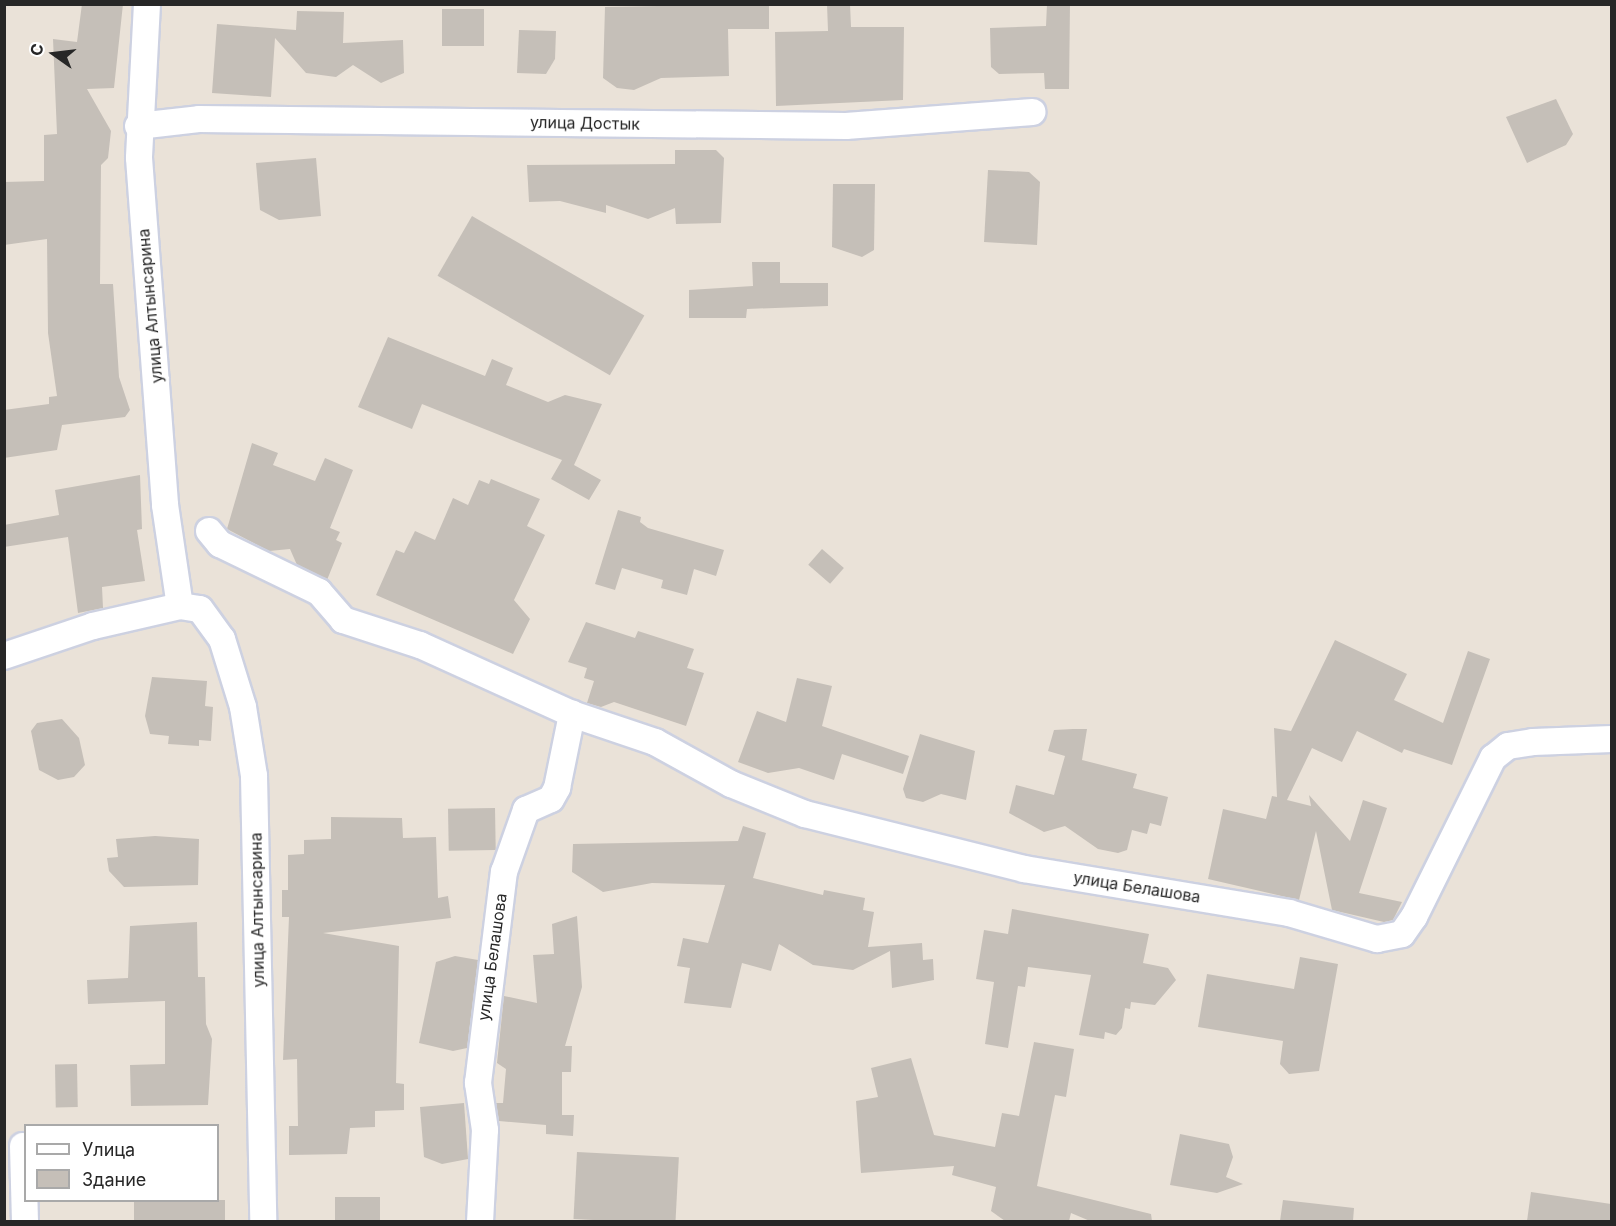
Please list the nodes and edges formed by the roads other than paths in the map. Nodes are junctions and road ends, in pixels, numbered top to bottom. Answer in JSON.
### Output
{"nodes":[{"id":1,"x":147,"y":4,"type":"edge"},
{"id":2,"x":1032,"y":112,"type":"dead end"},
{"id":3,"x":138,"y":126,"type":"junction"},
{"id":4,"x":208,"y":531,"type":"dead end"},
{"id":5,"x":190,"y":608,"type":"junction"},
{"id":6,"x":4,"y":656,"type":"edge"},
{"id":7,"x":572,"y":714,"type":"junction"},
{"id":8,"x":1611,"y":739,"type":"edge"},
{"id":9,"x":23,"y":1146,"type":"dead end"},
{"id":10,"x":24,"y":1184,"type":"edge"},
{"id":11,"x":24,"y":1202,"type":"edge"},
{"id":12,"x":25,"y":1221,"type":"edge"},
{"id":13,"x":263,"y":1221,"type":"edge"},
{"id":14,"x":480,"y":1221,"type":"edge"}],
"edges":[{"from":1,"to":3,"type":"street","name":"улица Алтынсарина"},
{"from":2,"to":3,"type":"street","name":"улица Достык"},
{"from":3,"to":5,"type":"street","name":"улица Алтынсарина"},
{"from":4,"to":7,"type":"street","name":"улица Белашова"},
{"from":5,"to":6,"type":"street"},
{"from":5,"to":13,"type":"street","name":"улица Алтынсарина"},
{"from":7,"to":8,"type":"street","name":"улица Белашова"},
{"from":7,"to":14,"type":"street","name":"улица Белашова"},
{"from":9,"to":10,"type":"street"},
{"from":11,"to":12,"type":"street"}]}
